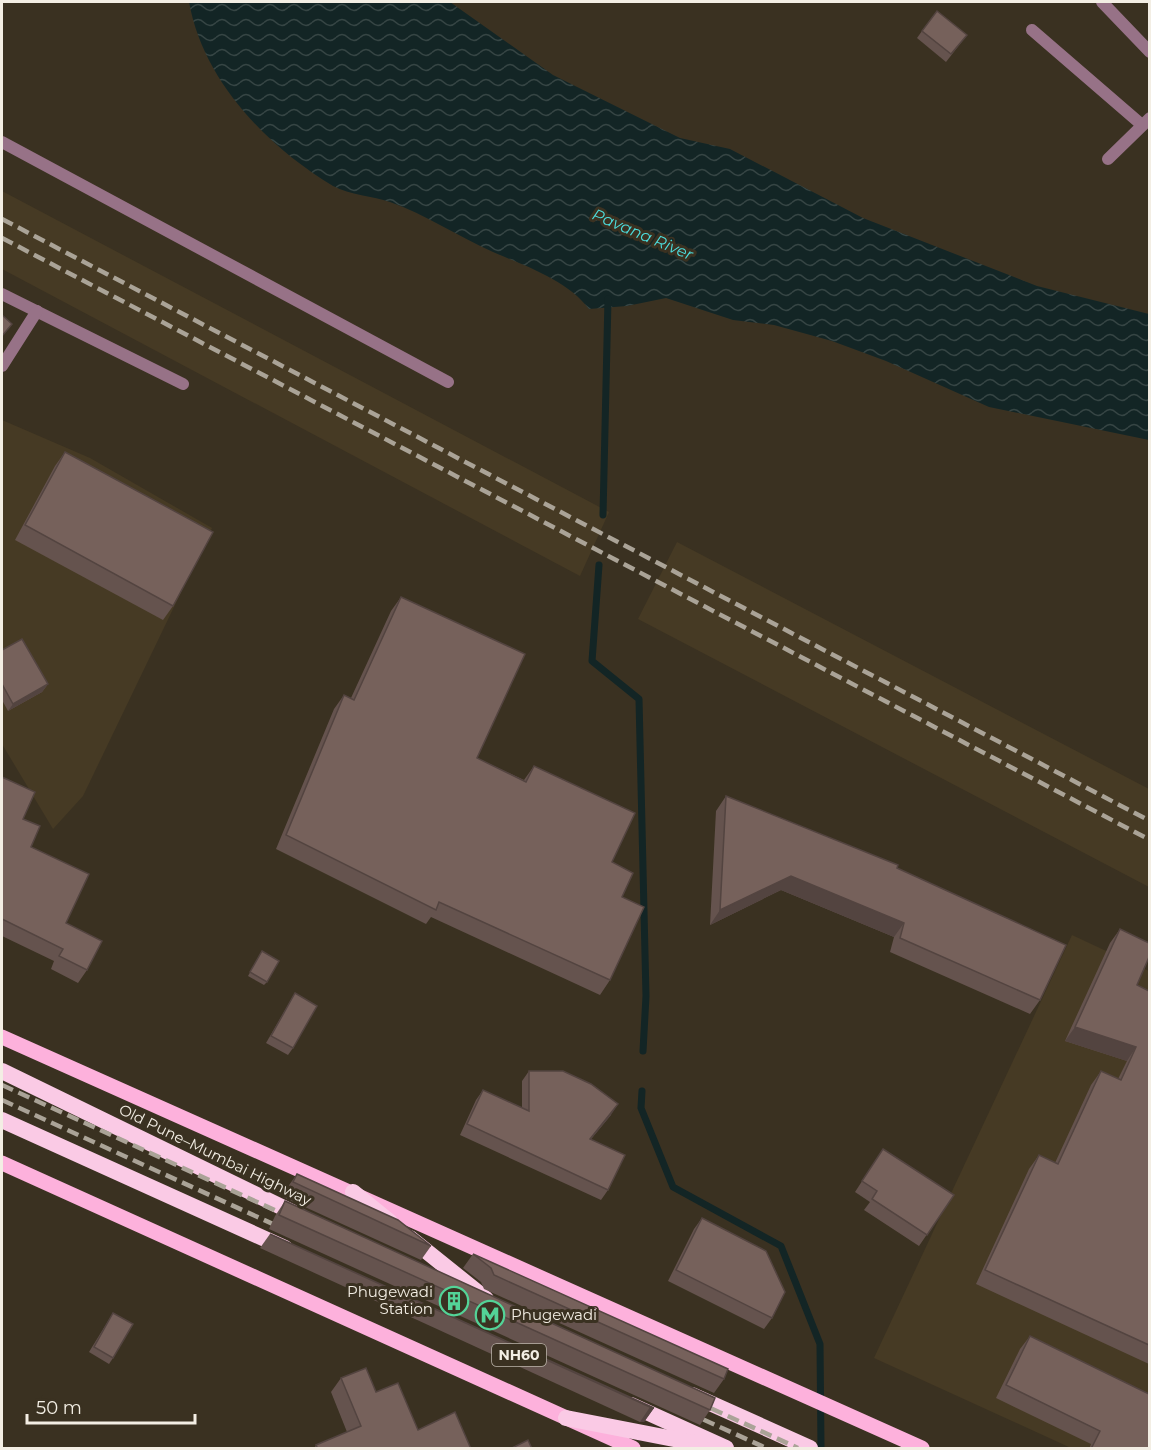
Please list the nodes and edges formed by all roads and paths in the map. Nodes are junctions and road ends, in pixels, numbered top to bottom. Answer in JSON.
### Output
{"nodes":[{"id":1,"x":1102,"y":2,"type":"edge"},
{"id":2,"x":1032,"y":30,"type":"dead end"},
{"id":3,"x":1149,"y":52,"type":"edge"},
{"id":4,"x":1146,"y":122,"type":"edge"},
{"id":5,"x":2,"y":141,"type":"edge"},
{"id":6,"x":1108,"y":159,"type":"dead end"},
{"id":7,"x":2,"y":294,"type":"edge"},
{"id":8,"x":37,"y":311,"type":"junction"},
{"id":9,"x":2,"y":366,"type":"edge"},
{"id":10,"x":448,"y":382,"type":"dead end"},
{"id":11,"x":183,"y":384,"type":"dead end"},
{"id":12,"x":2,"y":1037,"type":"edge"},
{"id":13,"x":2,"y":1071,"type":"edge"},
{"id":14,"x":2,"y":1120,"type":"edge"},
{"id":15,"x":2,"y":1163,"type":"edge"},
{"id":16,"x":353,"y":1192,"type":"junction"},
{"id":17,"x":315,"y":1224,"type":"edge"},
{"id":18,"x":302,"y":1256,"type":"edge"},
{"id":19,"x":431,"y":1277,"type":"edge"},
{"id":20,"x":677,"y":1388,"type":"edge"},
{"id":21,"x":617,"y":1399,"type":"edge"},
{"id":22,"x":566,"y":1418,"type":"junction"},
{"id":23,"x":808,"y":1448,"type":"edge"},
{"id":24,"x":633,"y":1449,"type":"edge"},
{"id":25,"x":725,"y":1449,"type":"edge"},
{"id":26,"x":922,"y":1449,"type":"edge"}],
"edges":[{"from":1,"to":3,"type":"street"},
{"from":2,"to":4,"type":"street"},
{"from":4,"to":6,"type":"street"},
{"from":5,"to":10,"type":"street"},
{"from":7,"to":8,"type":"street"},
{"from":8,"to":9,"type":"street"},
{"from":8,"to":11,"type":"street"},
{"from":12,"to":16,"type":"main road"},
{"from":13,"to":17,"type":"highway","name":"Old Pune–Mumbai Highway"},
{"from":14,"to":18,"type":"highway"},
{"from":15,"to":22,"type":"main road"},
{"from":16,"to":19,"type":"highway"},
{"from":16,"to":26,"type":"main road"},
{"from":20,"to":23,"type":"highway"},
{"from":21,"to":25,"type":"highway"},
{"from":22,"to":24,"type":"main road"},
{"from":22,"to":25,"type":"highway"}]}
